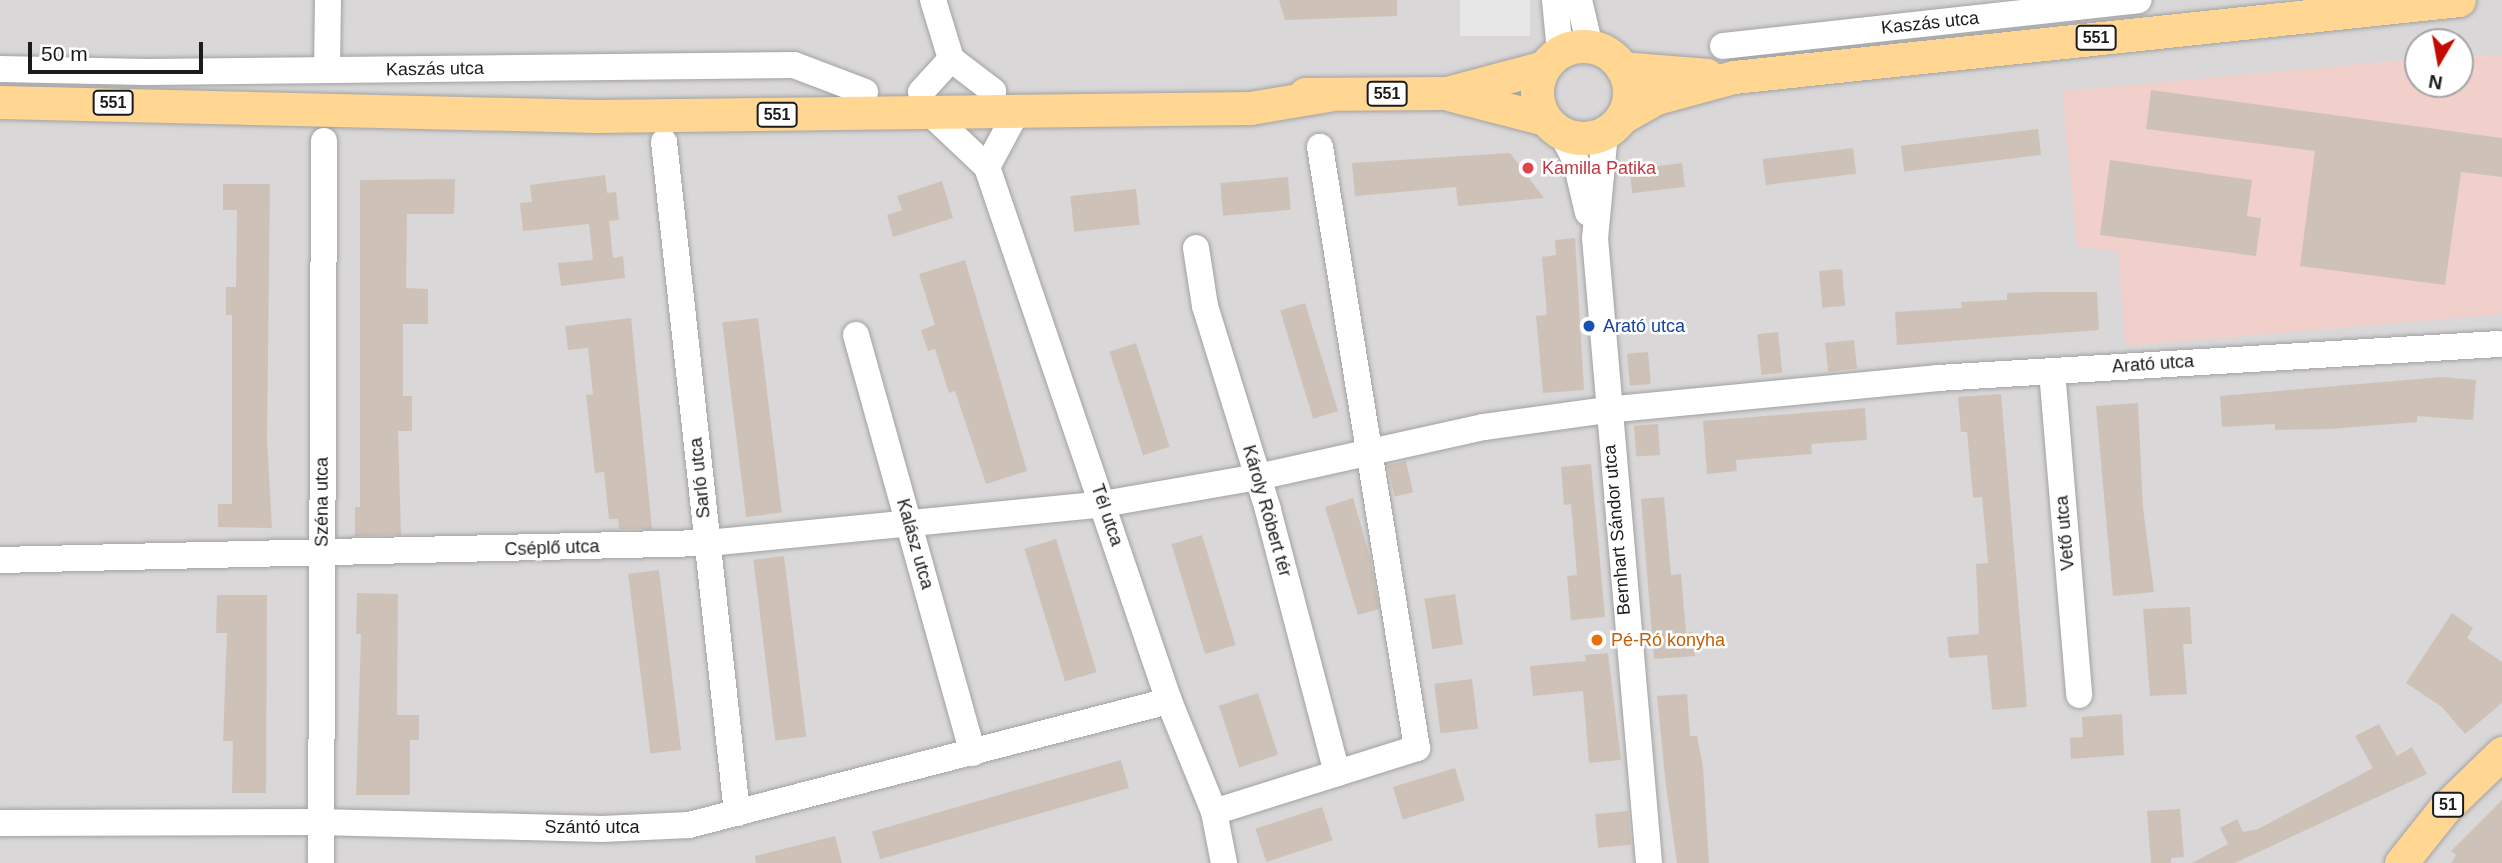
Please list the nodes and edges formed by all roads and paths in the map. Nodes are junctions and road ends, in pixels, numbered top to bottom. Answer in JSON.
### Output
{"nodes":[{"id":1,"x":328,"y":0,"type":"edge"},
{"id":2,"x":933,"y":0,"type":"edge"},
{"id":3,"x":1555,"y":0,"type":"edge"},
{"id":4,"x":1579,"y":0,"type":"edge"},
{"id":5,"x":2138,"y":0,"type":"edge"},
{"id":6,"x":2459,"y":0,"type":"edge"},
{"id":7,"x":2031,"y":6,"type":"edge"},
{"id":8,"x":1565,"y":55,"type":"junction"},
{"id":9,"x":951,"y":59,"type":"junction"},
{"id":10,"x":1728,"y":62,"type":"junction"},
{"id":11,"x":1622,"y":68,"type":"junction"},
{"id":12,"x":0,"y":69,"type":"edge"},
{"id":13,"x":327,"y":70,"type":"junction"},
{"id":14,"x":865,"y":92,"type":"junction"},
{"id":15,"x":1447,"y":93,"type":"junction"},
{"id":16,"x":0,"y":102,"type":"edge"},
{"id":17,"x":1004,"y":102,"type":"junction"},
{"id":18,"x":926,"y":103,"type":"junction"},
{"id":19,"x":226,"y":104,"type":"junction"},
{"id":20,"x":1613,"y":125,"type":"junction"},
{"id":21,"x":1553,"y":127,"type":"junction"},
{"id":22,"x":324,"y":141,"type":"dead end"},
{"id":23,"x":664,"y":142,"type":"dead end"},
{"id":24,"x":1320,"y":147,"type":"dead end"},
{"id":25,"x":987,"y":167,"type":"junction"},
{"id":26,"x":1595,"y":238,"type":"junction"},
{"id":27,"x":1196,"y":248,"type":"dead end"},
{"id":28,"x":856,"y":335,"type":"dead end"},
{"id":29,"x":2499,"y":344,"type":"dead end"},
{"id":30,"x":2052,"y":371,"type":"junction"},
{"id":31,"x":1606,"y":410,"type":"junction"},
{"id":32,"x":1369,"y":450,"type":"junction"},
{"id":33,"x":1258,"y":477,"type":"junction"},
{"id":34,"x":1103,"y":504,"type":"junction"},
{"id":35,"x":909,"y":523,"type":"junction"},
{"id":36,"x":708,"y":544,"type":"junction"},
{"id":37,"x":322,"y":555,"type":"junction"},
{"id":38,"x":0,"y":560,"type":"edge"},
{"id":39,"x":2079,"y":695,"type":"dead end"},
{"id":40,"x":1169,"y":701,"type":"junction"},
{"id":41,"x":973,"y":753,"type":"junction"},
{"id":42,"x":2502,"y":753,"type":"edge"},
{"id":43,"x":1337,"y":774,"type":"junction"},
{"id":44,"x":1214,"y":812,"type":"junction"},
{"id":45,"x":737,"y":813,"type":"junction"},
{"id":46,"x":318,"y":822,"type":"junction"},
{"id":47,"x":0,"y":823,"type":"edge"},
{"id":48,"x":321,"y":863,"type":"edge"},
{"id":49,"x":1224,"y":863,"type":"edge"},
{"id":50,"x":1649,"y":863,"type":"edge"},
{"id":51,"x":2401,"y":863,"type":"edge"}],
"edges":[{"from":1,"to":13,"type":"street"},
{"from":2,"to":9,"type":"street"},
{"from":3,"to":8,"type":"street"},
{"from":4,"to":8,"type":"street"},
{"from":5,"to":7,"type":"street","name":"Kaszás utca"},
{"from":6,"to":10,"type":"main road","number":"551"},
{"from":7,"to":10,"type":"street","name":"Kaszás utca"},
{"from":8,"to":11,"type":"main road"},
{"from":8,"to":15,"type":"main road","number":"551"},
{"from":8,"to":21,"type":"main road"},
{"from":9,"to":17,"type":"street"},
{"from":9,"to":18,"type":"street"},
{"from":10,"to":11,"type":"main road","number":"551"},
{"from":10,"to":20,"type":"main road","number":"551"},
{"from":11,"to":20,"type":"main road"},
{"from":12,"to":13,"type":"street","name":"Kaszás utca"},
{"from":13,"to":14,"type":"street","name":"Kaszás utca"},
{"from":14,"to":18,"type":"main road","number":"551"},
{"from":14,"to":19,"type":"main road","number":"551"},
{"from":15,"to":17,"type":"main road","number":"551"},
{"from":15,"to":21,"type":"main road","number":"551"},
{"from":16,"to":19,"type":"main road","number":"551"},
{"from":17,"to":18,"type":"main road","number":"551"},
{"from":17,"to":25,"type":"street"},
{"from":18,"to":19,"type":"main road","number":"551"},
{"from":18,"to":25,"type":"street","name":"Tél utca"},
{"from":20,"to":21,"type":"main road","number":"551"},
{"from":20,"to":26,"type":"street","name":"Bernhart Sándor utca"},
{"from":21,"to":26,"type":"street","name":"Bernhart Sándor utca"},
{"from":22,"to":37,"type":"street","name":"Széna utca"},
{"from":23,"to":36,"type":"street","name":"Sarló utca"},
{"from":24,"to":32,"type":"street"},
{"from":25,"to":34,"type":"street","name":"Tél utca"},
{"from":26,"to":31,"type":"street","name":"Bernhart Sándor utca"},
{"from":27,"to":33,"type":"street","name":"Károly Róbert tér"},
{"from":28,"to":35,"type":"street","name":"Kalász utca"},
{"from":29,"to":30,"type":"street","name":"Arató utca"},
{"from":30,"to":31,"type":"street","name":"Arató utca"},
{"from":30,"to":39,"type":"street","name":"Vető utca"},
{"from":31,"to":32,"type":"street","name":"Arató utca"},
{"from":31,"to":50,"type":"street","name":"Bernhart Sándor utca"},
{"from":32,"to":33,"type":"street","name":"Arató utca"},
{"from":32,"to":43,"type":"street"},
{"from":33,"to":34,"type":"street","name":"Arató utca"},
{"from":33,"to":43,"type":"street","name":"Károly Róbert tér"},
{"from":34,"to":35,"type":"street","name":"Cséplő utca"},
{"from":34,"to":40,"type":"street","name":"Tél utca"},
{"from":35,"to":36,"type":"street","name":"Cséplő utca"},
{"from":35,"to":41,"type":"street","name":"Kalász utca"},
{"from":36,"to":37,"type":"street","name":"Cséplő utca"},
{"from":36,"to":45,"type":"street","name":"Sarló utca"},
{"from":37,"to":38,"type":"street","name":"Cséplő utca"},
{"from":37,"to":46,"type":"street","name":"Széna utca"},
{"from":40,"to":41,"type":"street","name":"Szántó utca"},
{"from":40,"to":44,"type":"street","name":"Tél utca"},
{"from":41,"to":45,"type":"street","name":"Szántó utca"},
{"from":42,"to":51,"type":"main road","number":"51"},
{"from":43,"to":44,"type":"street"},
{"from":44,"to":49,"type":"street","name":"Tél utca"},
{"from":45,"to":46,"type":"street","name":"Szántó utca"},
{"from":46,"to":47,"type":"street","name":"Szántó utca"},
{"from":46,"to":48,"type":"street","name":"Széna utca"}]}
